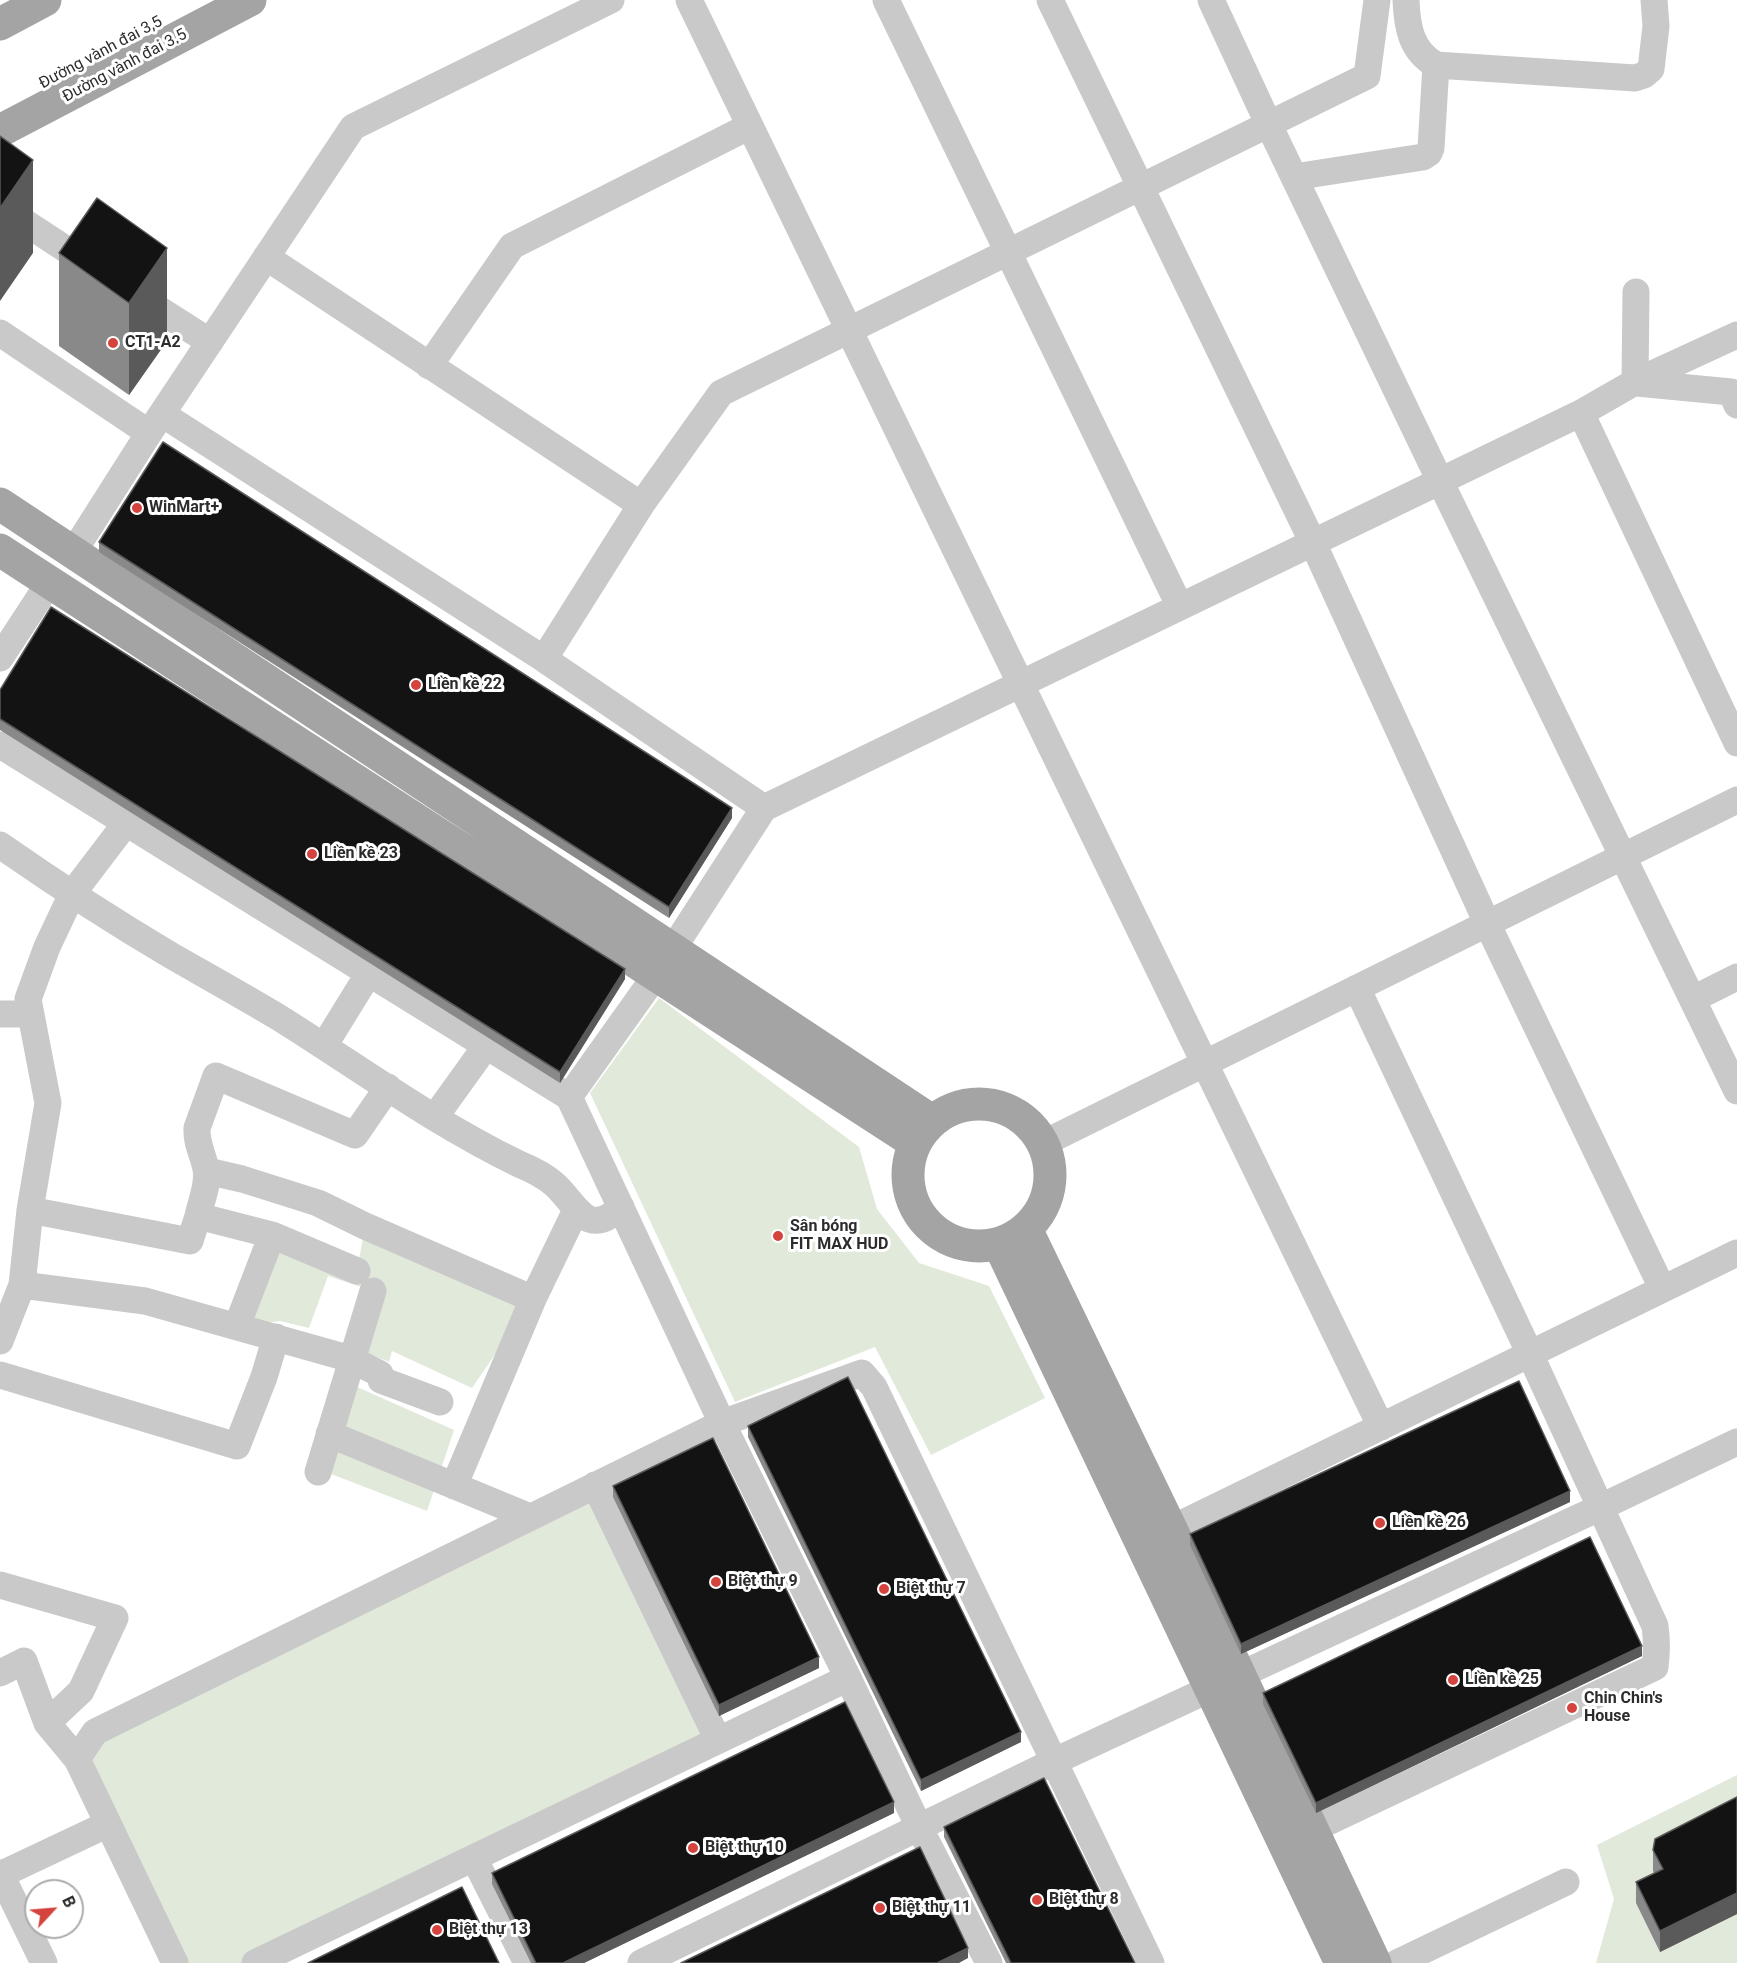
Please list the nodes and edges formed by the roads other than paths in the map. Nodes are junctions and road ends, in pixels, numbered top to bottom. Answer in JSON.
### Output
{"nodes":[{"id":1,"x":45,"y":0,"type":"edge"},
{"id":2,"x":202,"y":0,"type":"edge"},
{"id":3,"x":250,"y":0,"type":"edge"},
{"id":4,"x":611,"y":0,"type":"edge"},
{"id":5,"x":689,"y":0,"type":"edge"},
{"id":6,"x":886,"y":0,"type":"edge"},
{"id":7,"x":1050,"y":0,"type":"edge"},
{"id":8,"x":1211,"y":0,"type":"edge"},
{"id":9,"x":1377,"y":0,"type":"edge"},
{"id":10,"x":1406,"y":0,"type":"edge"},
{"id":11,"x":1654,"y":0,"type":"edge"},
{"id":12,"x":0,"y":24,"type":"edge"},
{"id":13,"x":1436,"y":65,"type":"junction"},
{"id":14,"x":0,"y":105,"type":"edge"},
{"id":15,"x":1268,"y":123,"type":"junction"},
{"id":16,"x":750,"y":126,"type":"junction"},
{"id":17,"x":0,"y":130,"type":"edge"},
{"id":18,"x":1294,"y":177,"type":"junction"},
{"id":19,"x":1141,"y":187,"type":"junction"},
{"id":20,"x":0,"y":206,"type":"edge"},
{"id":21,"x":1008,"y":252,"type":"junction"},
{"id":22,"x":266,"y":257,"type":"junction"},
{"id":23,"x":1636,"y":292,"type":"dead end"},
{"id":24,"x":1737,"y":327,"type":"edge"},
{"id":25,"x":849,"y":330,"type":"junction"},
{"id":26,"x":0,"y":333,"type":"edge"},
{"id":27,"x":210,"y":342,"type":"junction"},
{"id":28,"x":429,"y":366,"type":"junction"},
{"id":29,"x":1635,"y":382,"type":"junction"},
{"id":30,"x":1737,"y":405,"type":"edge"},
{"id":31,"x":1581,"y":413,"type":"junction"},
{"id":32,"x":156,"y":423,"type":"junction"},
{"id":33,"x":1440,"y":481,"type":"junction"},
{"id":34,"x":0,"y":504,"type":"edge"},
{"id":35,"x":640,"y":505,"type":"junction"},
{"id":36,"x":1313,"y":543,"type":"junction"},
{"id":37,"x":0,"y":550,"type":"edge"},
{"id":38,"x":74,"y":552,"type":"junction"},
{"id":39,"x":49,"y":583,"type":"junction"},
{"id":40,"x":1180,"y":607,"type":"junction"},
{"id":41,"x":0,"y":658,"type":"edge"},
{"id":42,"x":544,"y":659,"type":"junction"},
{"id":43,"x":1021,"y":684,"type":"junction"},
{"id":44,"x":1737,"y":742,"type":"edge"},
{"id":45,"x":0,"y":745,"type":"edge"},
{"id":46,"x":1737,"y":800,"type":"edge"},
{"id":47,"x":764,"y":808,"type":"junction"},
{"id":48,"x":126,"y":823,"type":"junction"},
{"id":49,"x":0,"y":845,"type":"edge"},
{"id":50,"x":1622,"y":857,"type":"junction"},
{"id":51,"x":72,"y":894,"type":"junction"},
{"id":52,"x":1487,"y":923,"type":"junction"},
{"id":53,"x":664,"y":963,"type":"junction"},
{"id":54,"x":369,"y":974,"type":"junction"},
{"id":55,"x":1737,"y":978,"type":"edge"},
{"id":56,"x":1357,"y":988,"type":"junction"},
{"id":57,"x":1693,"y":999,"type":"junction"},
{"id":58,"x":0,"y":1014,"type":"edge"},
{"id":59,"x":30,"y":1014,"type":"junction"},
{"id":60,"x":324,"y":1046,"type":"junction"},
{"id":61,"x":486,"y":1046,"type":"junction"},
{"id":62,"x":1205,"y":1064,"type":"junction"},
{"id":63,"x":388,"y":1087,"type":"junction"},
{"id":64,"x":1737,"y":1091,"type":"edge"},
{"id":65,"x":569,"y":1097,"type":"junction"},
{"id":66,"x":435,"y":1117,"type":"junction"},
{"id":67,"x":924,"y":1132,"type":"junction"},
{"id":68,"x":1044,"y":1143,"type":"junction"},
{"id":69,"x":207,"y":1171,"type":"junction"},
{"id":70,"x":621,"y":1207,"type":"junction"},
{"id":71,"x":30,"y":1210,"type":"junction"},
{"id":72,"x":576,"y":1210,"type":"junction"},
{"id":73,"x":198,"y":1216,"type":"junction"},
{"id":74,"x":272,"y":1235,"type":"junction"},
{"id":75,"x":1012,"y":1236,"type":"junction"},
{"id":76,"x":1737,"y":1253,"type":"edge"},
{"id":77,"x":22,"y":1285,"type":"junction"},
{"id":78,"x":1662,"y":1288,"type":"junction"},
{"id":79,"x":533,"y":1299,"type":"junction"},
{"id":80,"x":237,"y":1326,"type":"junction"},
{"id":81,"x":276,"y":1337,"type":"junction"},
{"id":82,"x":0,"y":1341,"type":"edge"},
{"id":83,"x":1530,"y":1354,"type":"junction"},
{"id":84,"x":351,"y":1359,"type":"junction"},
{"id":85,"x":0,"y":1375,"type":"edge"},
{"id":86,"x":440,"y":1402,"type":"dead end"},
{"id":87,"x":722,"y":1423,"type":"junction"},
{"id":88,"x":1381,"y":1427,"type":"junction"},
{"id":89,"x":329,"y":1434,"type":"junction"},
{"id":90,"x":1737,"y":1442,"type":"edge"},
{"id":91,"x":318,"y":1472,"type":"dead end"},
{"id":92,"x":595,"y":1485,"type":"junction"},
{"id":93,"x":454,"y":1486,"type":"junction"},
{"id":94,"x":1599,"y":1508,"type":"junction"},
{"id":95,"x":530,"y":1517,"type":"junction"},
{"id":96,"x":1171,"y":1529,"type":"junction"},
{"id":97,"x":0,"y":1585,"type":"edge"},
{"id":98,"x":0,"y":1673,"type":"edge"},
{"id":99,"x":848,"y":1678,"type":"junction"},
{"id":100,"x":1225,"y":1682,"type":"junction"},
{"id":101,"x":47,"y":1723,"type":"junction"},
{"id":102,"x":718,"y":1740,"type":"junction"},
{"id":103,"x":77,"y":1759,"type":"junction"},
{"id":104,"x":1055,"y":1761,"type":"junction"},
{"id":105,"x":108,"y":1824,"type":"junction"},
{"id":106,"x":919,"y":1827,"type":"junction"},
{"id":107,"x":1311,"y":1830,"type":"junction"},
{"id":108,"x":474,"y":1858,"type":"junction"},
{"id":109,"x":0,"y":1874,"type":"edge"},
{"id":110,"x":1566,"y":1882,"type":"dead end"},
{"id":111,"x":44,"y":1963,"type":"edge"},
{"id":112,"x":175,"y":1963,"type":"edge"},
{"id":113,"x":255,"y":1963,"type":"edge"},
{"id":114,"x":527,"y":1963,"type":"edge"},
{"id":115,"x":641,"y":1963,"type":"edge"},
{"id":116,"x":990,"y":1963,"type":"edge"},
{"id":117,"x":1151,"y":1963,"type":"edge"},
{"id":118,"x":1341,"y":1963,"type":"edge"},
{"id":119,"x":1376,"y":1963,"type":"edge"},
{"id":120,"x":1397,"y":1963,"type":"edge"}],
"edges":[{"from":1,"to":12,"type":"main road"},
{"from":2,"to":14,"type":"main road","name":"Đường vành đai 3,5"},
{"from":3,"to":17,"type":"main road","name":"Đường vành đai 3.5"},
{"from":4,"to":22,"type":"street"},
{"from":5,"to":16,"type":"street"},
{"from":6,"to":21,"type":"street"},
{"from":7,"to":19,"type":"street"},
{"from":8,"to":15,"type":"street"},
{"from":9,"to":15,"type":"street"},
{"from":10,"to":13,"type":"street"},
{"from":11,"to":13,"type":"street"},
{"from":13,"to":18,"type":"street"},
{"from":15,"to":18,"type":"street"},
{"from":15,"to":19,"type":"street"},
{"from":16,"to":25,"type":"street"},
{"from":16,"to":28,"type":"street"},
{"from":18,"to":33,"type":"street"},
{"from":19,"to":21,"type":"street"},
{"from":19,"to":36,"type":"street"},
{"from":20,"to":27,"type":"street"},
{"from":21,"to":25,"type":"street"},
{"from":21,"to":40,"type":"street"},
{"from":22,"to":27,"type":"street"},
{"from":22,"to":28,"type":"street"},
{"from":23,"to":29,"type":"street"},
{"from":24,"to":29,"type":"street"},
{"from":25,"to":35,"type":"street"},
{"from":25,"to":43,"type":"street"},
{"from":26,"to":32,"type":"street"},
{"from":27,"to":32,"type":"street"},
{"from":28,"to":35,"type":"street"},
{"from":29,"to":30,"type":"street"},
{"from":29,"to":31,"type":"street"},
{"from":31,"to":33,"type":"street"},
{"from":31,"to":44,"type":"street"},
{"from":32,"to":38,"type":"street"},
{"from":32,"to":42,"type":"street"},
{"from":33,"to":36,"type":"street"},
{"from":33,"to":50,"type":"street"},
{"from":34,"to":38,"type":"main road"},
{"from":35,"to":42,"type":"street"},
{"from":36,"to":40,"type":"street"},
{"from":36,"to":52,"type":"street"},
{"from":37,"to":39,"type":"main road"},
{"from":38,"to":39,"type":"main road"},
{"from":38,"to":53,"type":"main road"},
{"from":39,"to":41,"type":"street"},
{"from":39,"to":53,"type":"main road"},
{"from":40,"to":43,"type":"street"},
{"from":42,"to":47,"type":"street"},
{"from":43,"to":47,"type":"street"},
{"from":43,"to":62,"type":"street"},
{"from":45,"to":48,"type":"street"},
{"from":46,"to":50,"type":"street"},
{"from":47,"to":53,"type":"street"},
{"from":48,"to":51,"type":"street"},
{"from":48,"to":54,"type":"street"},
{"from":49,"to":51,"type":"street"},
{"from":50,"to":52,"type":"street"},
{"from":50,"to":57,"type":"street"},
{"from":51,"to":59,"type":"street"},
{"from":51,"to":60,"type":"street"},
{"from":52,"to":56,"type":"street"},
{"from":52,"to":78,"type":"street"},
{"from":53,"to":65,"type":"street"},
{"from":53,"to":67,"type":"main road"},
{"from":54,"to":60,"type":"street"},
{"from":54,"to":61,"type":"street"},
{"from":55,"to":57,"type":"street"},
{"from":56,"to":62,"type":"street"},
{"from":56,"to":83,"type":"street"},
{"from":57,"to":64,"type":"street"},
{"from":58,"to":59,"type":"street"},
{"from":59,"to":71,"type":"street"},
{"from":60,"to":63,"type":"street"},
{"from":61,"to":65,"type":"street"},
{"from":61,"to":66,"type":"street"},
{"from":62,"to":68,"type":"street"},
{"from":62,"to":88,"type":"street"},
{"from":63,"to":66,"type":"street"},
{"from":63,"to":69,"type":"street"},
{"from":65,"to":70,"type":"street"},
{"from":66,"to":72,"type":"street"},
{"from":67,"to":68,"type":"main road"},
{"from":67,"to":75,"type":"main road"},
{"from":68,"to":75,"type":"main road"},
{"from":69,"to":73,"type":"street"},
{"from":69,"to":79,"type":"street"},
{"from":70,"to":72,"type":"street"},
{"from":70,"to":87,"type":"street"},
{"from":71,"to":73,"type":"street"},
{"from":71,"to":77,"type":"street"},
{"from":72,"to":79,"type":"street"},
{"from":73,"to":74,"type":"street"},
{"from":74,"to":80,"type":"street"},
{"from":74,"to":84,"type":"street"},
{"from":75,"to":96,"type":"main road"},
{"from":75,"to":100,"type":"main road"},
{"from":76,"to":78,"type":"street"},
{"from":77,"to":80,"type":"street"},
{"from":77,"to":82,"type":"street"},
{"from":78,"to":83,"type":"street"},
{"from":79,"to":93,"type":"street"},
{"from":80,"to":81,"type":"street"},
{"from":81,"to":84,"type":"street"},
{"from":81,"to":85,"type":"street"},
{"from":83,"to":88,"type":"street"},
{"from":83,"to":94,"type":"street"},
{"from":84,"to":86,"type":"street"},
{"from":84,"to":89,"type":"street"},
{"from":87,"to":92,"type":"street"},
{"from":87,"to":99,"type":"street"},
{"from":87,"to":104,"type":"street"},
{"from":88,"to":96,"type":"street"},
{"from":89,"to":91,"type":"street"},
{"from":89,"to":93,"type":"street"},
{"from":90,"to":94,"type":"street"},
{"from":92,"to":95,"type":"street"},
{"from":92,"to":102,"type":"street"},
{"from":93,"to":95,"type":"street"},
{"from":94,"to":100,"type":"street"},
{"from":94,"to":107,"type":"street"},
{"from":95,"to":103,"type":"street"},
{"from":96,"to":100,"type":"main road"},
{"from":97,"to":101,"type":"street"},
{"from":98,"to":101,"type":"street"},
{"from":99,"to":102,"type":"street"},
{"from":99,"to":106,"type":"street"},
{"from":100,"to":104,"type":"street"},
{"from":100,"to":107,"type":"main road"},
{"from":100,"to":118,"type":"main road"},
{"from":101,"to":103,"type":"street"},
{"from":102,"to":108,"type":"street"},
{"from":103,"to":105,"type":"street"},
{"from":104,"to":106,"type":"street"},
{"from":104,"to":117,"type":"street"},
{"from":105,"to":109,"type":"street"},
{"from":105,"to":112,"type":"street"},
{"from":106,"to":115,"type":"street"},
{"from":106,"to":116,"type":"street"},
{"from":107,"to":119,"type":"main road"},
{"from":108,"to":113,"type":"street"},
{"from":108,"to":114,"type":"street"},
{"from":109,"to":111,"type":"street"},
{"from":110,"to":120,"type":"street"}]}
